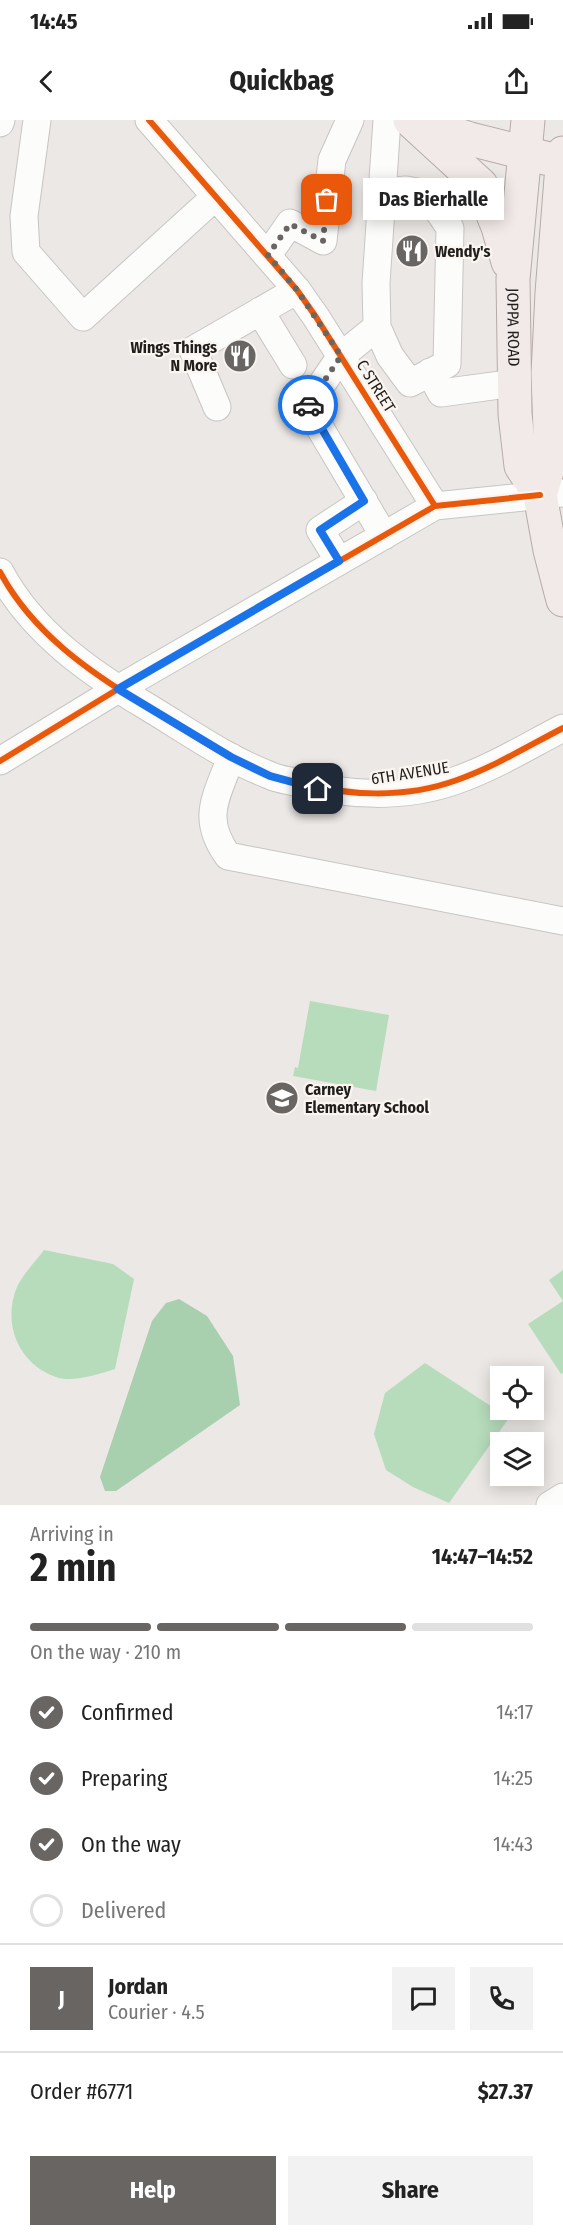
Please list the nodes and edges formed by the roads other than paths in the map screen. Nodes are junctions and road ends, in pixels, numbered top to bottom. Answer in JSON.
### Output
{"nodes":[{"id":1,"x":37,"y":120,"type":"edge"},
{"id":2,"x":350,"y":120,"type":"edge"},
{"id":3,"x":387,"y":120,"type":"edge"},
{"id":4,"x":410,"y":120,"type":"edge"},
{"id":5,"x":415,"y":120,"type":"edge"},
{"id":6,"x":528,"y":120,"type":"edge"},
{"id":7,"x":151,"y":121,"type":"edge"},
{"id":8,"x":563,"y":153,"type":"edge"},
{"id":9,"x":525,"y":154,"type":"junction"},
{"id":10,"x":563,"y":162,"type":"edge"},
{"id":11,"x":215,"y":197,"type":"junction"},
{"id":12,"x":382,"y":197,"type":"junction"},
{"id":13,"x":440,"y":212,"type":"junction"},
{"id":14,"x":268,"y":255,"type":"junction"},
{"id":15,"x":559,"y":256,"type":"edge"},
{"id":16,"x":513,"y":279,"type":"junction"},
{"id":17,"x":297,"y":290,"type":"junction"},
{"id":18,"x":260,"y":311,"type":"junction"},
{"id":19,"x":377,"y":327,"type":"junction"},
{"id":20,"x":341,"y":356,"type":"junction"},
{"id":21,"x":293,"y":365,"type":"dead end"},
{"id":22,"x":430,"y":372,"type":"junction"},
{"id":23,"x":515,"y":383,"type":"junction"},
{"id":24,"x":556,"y":391,"type":"edge"},
{"id":25,"x":217,"y":407,"type":"dead end"},
{"id":26,"x":552,"y":494,"type":"edge"},
{"id":27,"x":364,"y":501,"type":"junction"},
{"id":28,"x":435,"y":506,"type":"junction"},
{"id":29,"x":384,"y":536,"type":"junction"},
{"id":30,"x":339,"y":561,"type":"junction"},
{"id":31,"x":0,"y":572,"type":"edge"},
{"id":32,"x":563,"y":600,"type":"edge"},
{"id":33,"x":118,"y":689,"type":"junction"},
{"id":34,"x":563,"y":728,"type":"edge"},
{"id":35,"x":231,"y":757,"type":"junction"},
{"id":36,"x":0,"y":760,"type":"edge"},
{"id":37,"x":563,"y":921,"type":"edge"},
{"id":38,"x":563,"y":1497,"type":"edge"},
{"id":39,"x":550,"y":1505,"type":"edge"}],
"edges":[{"from":1,"to":11,"type":"street"},
{"from":2,"to":14,"type":"street"},
{"from":3,"to":12,"type":"street"},
{"from":4,"to":16,"type":"main road"},
{"from":5,"to":9,"type":"main road"},
{"from":6,"to":9,"type":"main road","name":"JOPPA ROAD"},
{"from":7,"to":11,"type":"street","name":"C STREET"},
{"from":8,"to":10,"type":"main road","name":"JOPPA ROAD"},
{"from":9,"to":10,"type":"main road"},
{"from":9,"to":16,"type":"main road","name":"JOPPA ROAD"},
{"from":10,"to":15,"type":"main road","name":"JOPPA ROAD"},
{"from":11,"to":14,"type":"street","name":"C STREET"},
{"from":12,"to":13,"type":"street"},
{"from":12,"to":13,"type":"street"},
{"from":12,"to":19,"type":"street"},
{"from":13,"to":22,"type":"street"},
{"from":14,"to":17,"type":"street","name":"C STREET"},
{"from":15,"to":24,"type":"main road","name":"JOPPA ROAD"},
{"from":16,"to":23,"type":"main road","name":"JOPPA ROAD"},
{"from":17,"to":18,"type":"street"},
{"from":17,"to":20,"type":"street","name":"C STREET"},
{"from":18,"to":21,"type":"street"},
{"from":18,"to":25,"type":"street"},
{"from":19,"to":20,"type":"street"},
{"from":19,"to":22,"type":"street"},
{"from":20,"to":27,"type":"street"},
{"from":20,"to":28,"type":"street","name":"C STREET"},
{"from":22,"to":23,"type":"street"},
{"from":23,"to":26,"type":"main road","name":"JOPPA ROAD"},
{"from":24,"to":26,"type":"main road","name":"JOPPA ROAD"},
{"from":26,"to":28,"type":"street"},
{"from":26,"to":32,"type":"main road","name":"JOPPA ROAD"},
{"from":27,"to":29,"type":"street"},
{"from":27,"to":30,"type":"street"},
{"from":28,"to":29,"type":"street"},
{"from":29,"to":30,"type":"street"},
{"from":30,"to":33,"type":"street"},
{"from":31,"to":33,"type":"street","name":"6TH AVENUE"},
{"from":33,"to":35,"type":"street","name":"6TH AVENUE"},
{"from":33,"to":36,"type":"street"},
{"from":34,"to":35,"type":"street","name":"6TH AVENUE"},
{"from":35,"to":37,"type":"street"},
{"from":38,"to":39,"type":"street"}]}
